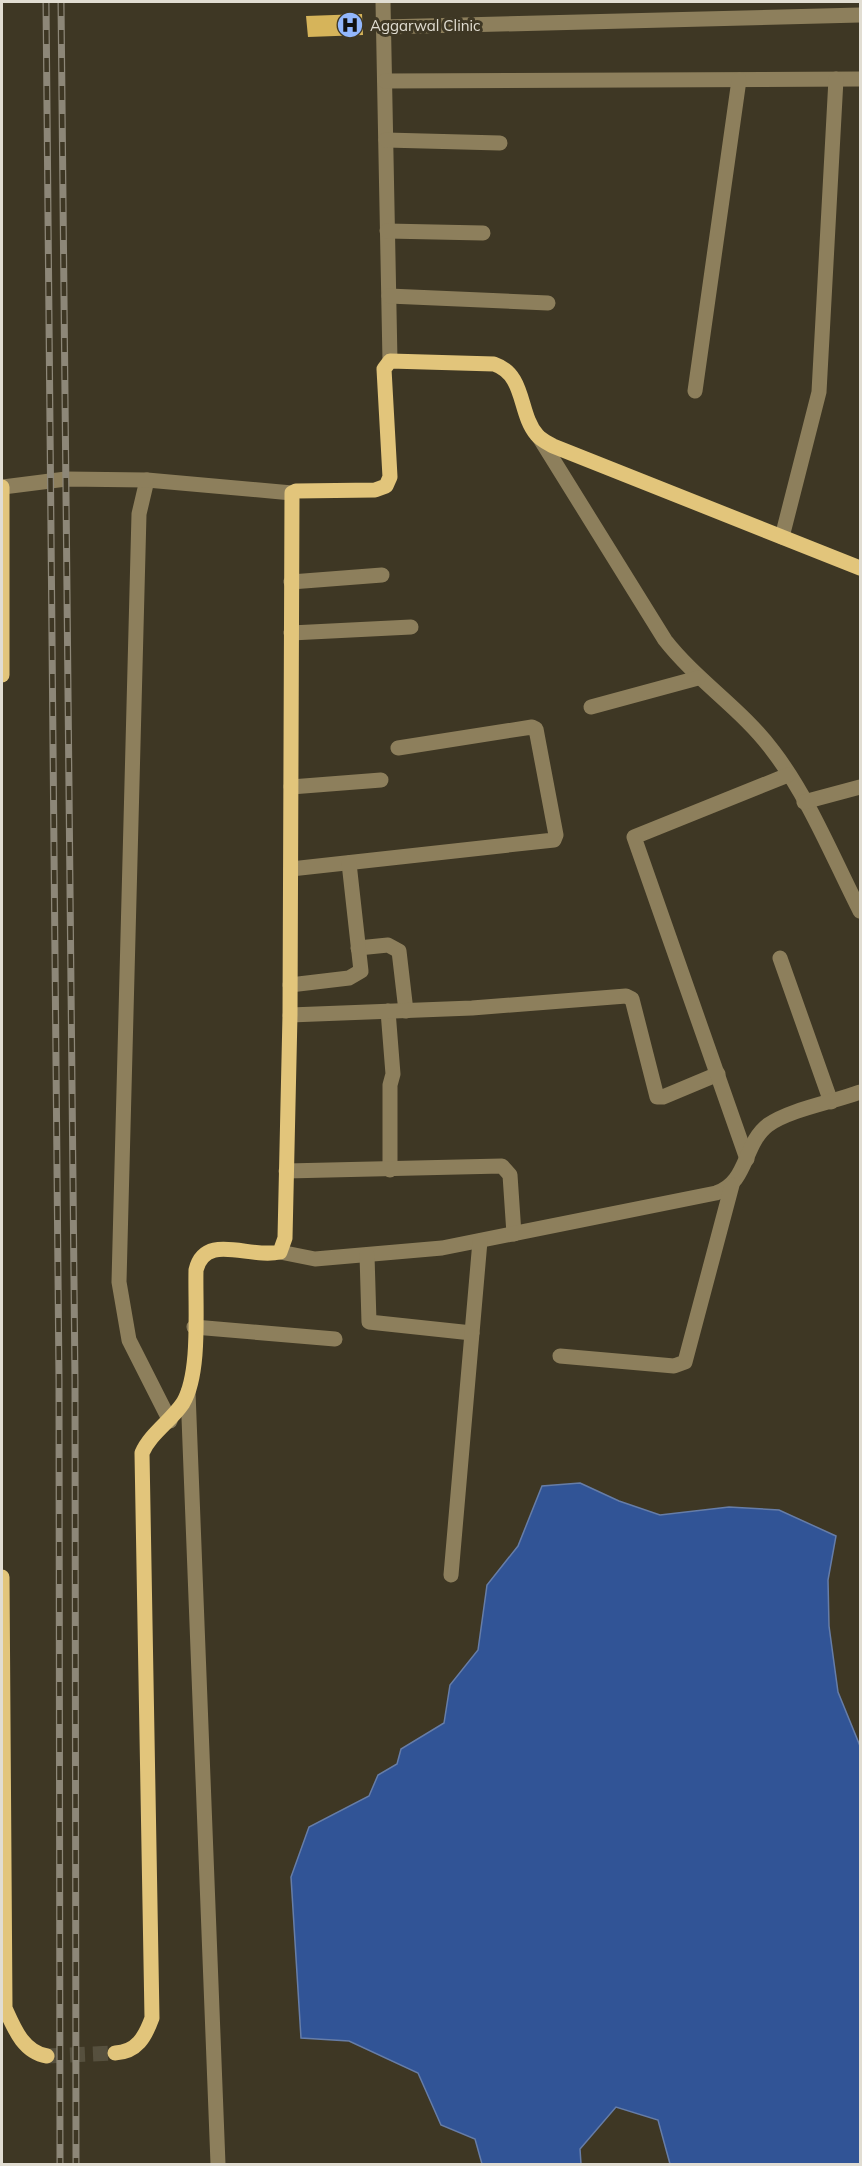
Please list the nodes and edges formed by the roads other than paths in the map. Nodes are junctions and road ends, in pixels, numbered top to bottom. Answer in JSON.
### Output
{"nodes":[{"id":1,"x":383,"y":2,"type":"edge"},
{"id":2,"x":861,"y":15,"type":"edge"},
{"id":3,"x":384,"y":27,"type":"junction"},
{"id":4,"x":836,"y":79,"type":"junction"},
{"id":5,"x":861,"y":79,"type":"edge"},
{"id":6,"x":739,"y":80,"type":"junction"},
{"id":7,"x":385,"y":81,"type":"junction"},
{"id":8,"x":386,"y":140,"type":"junction"},
{"id":9,"x":500,"y":143,"type":"dead end"},
{"id":10,"x":387,"y":231,"type":"junction"},
{"id":11,"x":483,"y":233,"type":"dead end"},
{"id":12,"x":389,"y":296,"type":"junction"},
{"id":13,"x":548,"y":303,"type":"dead end"},
{"id":14,"x":390,"y":361,"type":"junction"},
{"id":15,"x":695,"y":391,"type":"dead end"},
{"id":16,"x":539,"y":437,"type":"junction"},
{"id":17,"x":147,"y":480,"type":"junction"},
{"id":18,"x":2,"y":487,"type":"edge"},
{"id":19,"x":292,"y":494,"type":"junction"},
{"id":20,"x":782,"y":537,"type":"junction"},
{"id":21,"x":861,"y":568,"type":"edge"},
{"id":22,"x":382,"y":575,"type":"dead end"},
{"id":23,"x":291,"y":582,"type":"junction"},
{"id":24,"x":411,"y":627,"type":"dead end"},
{"id":25,"x":291,"y":633,"type":"junction"},
{"id":26,"x":2,"y":675,"type":"edge"},
{"id":27,"x":698,"y":678,"type":"junction"},
{"id":28,"x":591,"y":707,"type":"dead end"},
{"id":29,"x":398,"y":748,"type":"dead end"},
{"id":30,"x":789,"y":775,"type":"junction"},
{"id":31,"x":381,"y":780,"type":"dead end"},
{"id":32,"x":291,"y":787,"type":"junction"},
{"id":33,"x":861,"y":787,"type":"edge"},
{"id":34,"x":804,"y":802,"type":"junction"},
{"id":35,"x":350,"y":863,"type":"junction"},
{"id":36,"x":291,"y":869,"type":"junction"},
{"id":37,"x":861,"y":911,"type":"edge"},
{"id":38,"x":358,"y":948,"type":"junction"},
{"id":39,"x":780,"y":958,"type":"dead end"},
{"id":40,"x":290,"y":985,"type":"junction"},
{"id":41,"x":388,"y":1011,"type":"junction"},
{"id":42,"x":406,"y":1011,"type":"junction"},
{"id":43,"x":290,"y":1015,"type":"junction"},
{"id":44,"x":718,"y":1074,"type":"junction"},
{"id":45,"x":861,"y":1092,"type":"edge"},
{"id":46,"x":831,"y":1102,"type":"junction"},
{"id":47,"x":747,"y":1159,"type":"junction"},
{"id":48,"x":390,"y":1170,"type":"junction"},
{"id":49,"x":286,"y":1171,"type":"junction"},
{"id":50,"x":732,"y":1185,"type":"junction"},
{"id":51,"x":513,"y":1234,"type":"junction"},
{"id":52,"x":480,"y":1241,"type":"junction"},
{"id":53,"x":280,"y":1252,"type":"junction"},
{"id":54,"x":367,"y":1255,"type":"junction"},
{"id":55,"x":194,"y":1327,"type":"junction"},
{"id":56,"x":472,"y":1333,"type":"junction"},
{"id":57,"x":335,"y":1339,"type":"dead end"},
{"id":58,"x":560,"y":1356,"type":"dead end"},
{"id":59,"x":188,"y":1392,"type":"junction"},
{"id":60,"x":170,"y":1420,"type":"junction"},
{"id":61,"x":451,"y":1575,"type":"dead end"},
{"id":62,"x":2,"y":1578,"type":"edge"},
{"id":63,"x":2,"y":1766,"type":"edge"},
{"id":64,"x":115,"y":2053,"type":"tunnel mouth"},
{"id":65,"x":47,"y":2056,"type":"tunnel mouth"},
{"id":66,"x":218,"y":2164,"type":"edge"}],
"edges":[{"from":1,"to":3,"type":"street"},
{"from":2,"to":3,"type":"street"},
{"from":3,"to":7,"type":"street"},
{"from":4,"to":5,"type":"street"},
{"from":4,"to":6,"type":"street"},
{"from":4,"to":20,"type":"street"},
{"from":6,"to":7,"type":"street"},
{"from":6,"to":15,"type":"street"},
{"from":7,"to":8,"type":"street"},
{"from":8,"to":9,"type":"street"},
{"from":8,"to":10,"type":"street"},
{"from":10,"to":11,"type":"street"},
{"from":10,"to":12,"type":"street"},
{"from":12,"to":13,"type":"street"},
{"from":12,"to":14,"type":"street"},
{"from":14,"to":16,"type":"main road"},
{"from":14,"to":19,"type":"main road"},
{"from":16,"to":20,"type":"main road"},
{"from":16,"to":27,"type":"street"},
{"from":17,"to":18,"type":"street"},
{"from":17,"to":19,"type":"street"},
{"from":17,"to":60,"type":"street"},
{"from":18,"to":26,"type":"main road"},
{"from":19,"to":23,"type":"main road"},
{"from":20,"to":21,"type":"main road"},
{"from":22,"to":23,"type":"street"},
{"from":23,"to":25,"type":"main road"},
{"from":24,"to":25,"type":"street"},
{"from":25,"to":32,"type":"main road"},
{"from":27,"to":28,"type":"street"},
{"from":27,"to":30,"type":"street"},
{"from":29,"to":35,"type":"street"},
{"from":30,"to":34,"type":"street"},
{"from":30,"to":44,"type":"street"},
{"from":31,"to":32,"type":"street"},
{"from":32,"to":36,"type":"main road"},
{"from":33,"to":34,"type":"street"},
{"from":34,"to":37,"type":"street"},
{"from":35,"to":36,"type":"street"},
{"from":35,"to":38,"type":"street"},
{"from":36,"to":40,"type":"main road"},
{"from":38,"to":40,"type":"street"},
{"from":38,"to":42,"type":"street"},
{"from":39,"to":46,"type":"street"},
{"from":40,"to":43,"type":"main road"},
{"from":41,"to":42,"type":"street"},
{"from":41,"to":43,"type":"street"},
{"from":41,"to":48,"type":"street"},
{"from":42,"to":44,"type":"street"},
{"from":43,"to":49,"type":"main road"},
{"from":44,"to":47,"type":"street"},
{"from":45,"to":46,"type":"street"},
{"from":46,"to":47,"type":"street"},
{"from":47,"to":50,"type":"street"},
{"from":48,"to":49,"type":"street"},
{"from":48,"to":51,"type":"street"},
{"from":49,"to":53,"type":"main road"},
{"from":50,"to":51,"type":"street"},
{"from":50,"to":58,"type":"street"},
{"from":51,"to":52,"type":"street"},
{"from":52,"to":54,"type":"street"},
{"from":52,"to":56,"type":"street"},
{"from":53,"to":54,"type":"street"},
{"from":53,"to":55,"type":"main road"},
{"from":54,"to":56,"type":"street"},
{"from":55,"to":57,"type":"street"},
{"from":55,"to":59,"type":"main road"},
{"from":56,"to":61,"type":"street"},
{"from":59,"to":60,"type":"main road"},
{"from":59,"to":66,"type":"street"},
{"from":60,"to":64,"type":"main road"},
{"from":62,"to":63,"type":"main road"},
{"from":63,"to":65,"type":"main road"}]}
